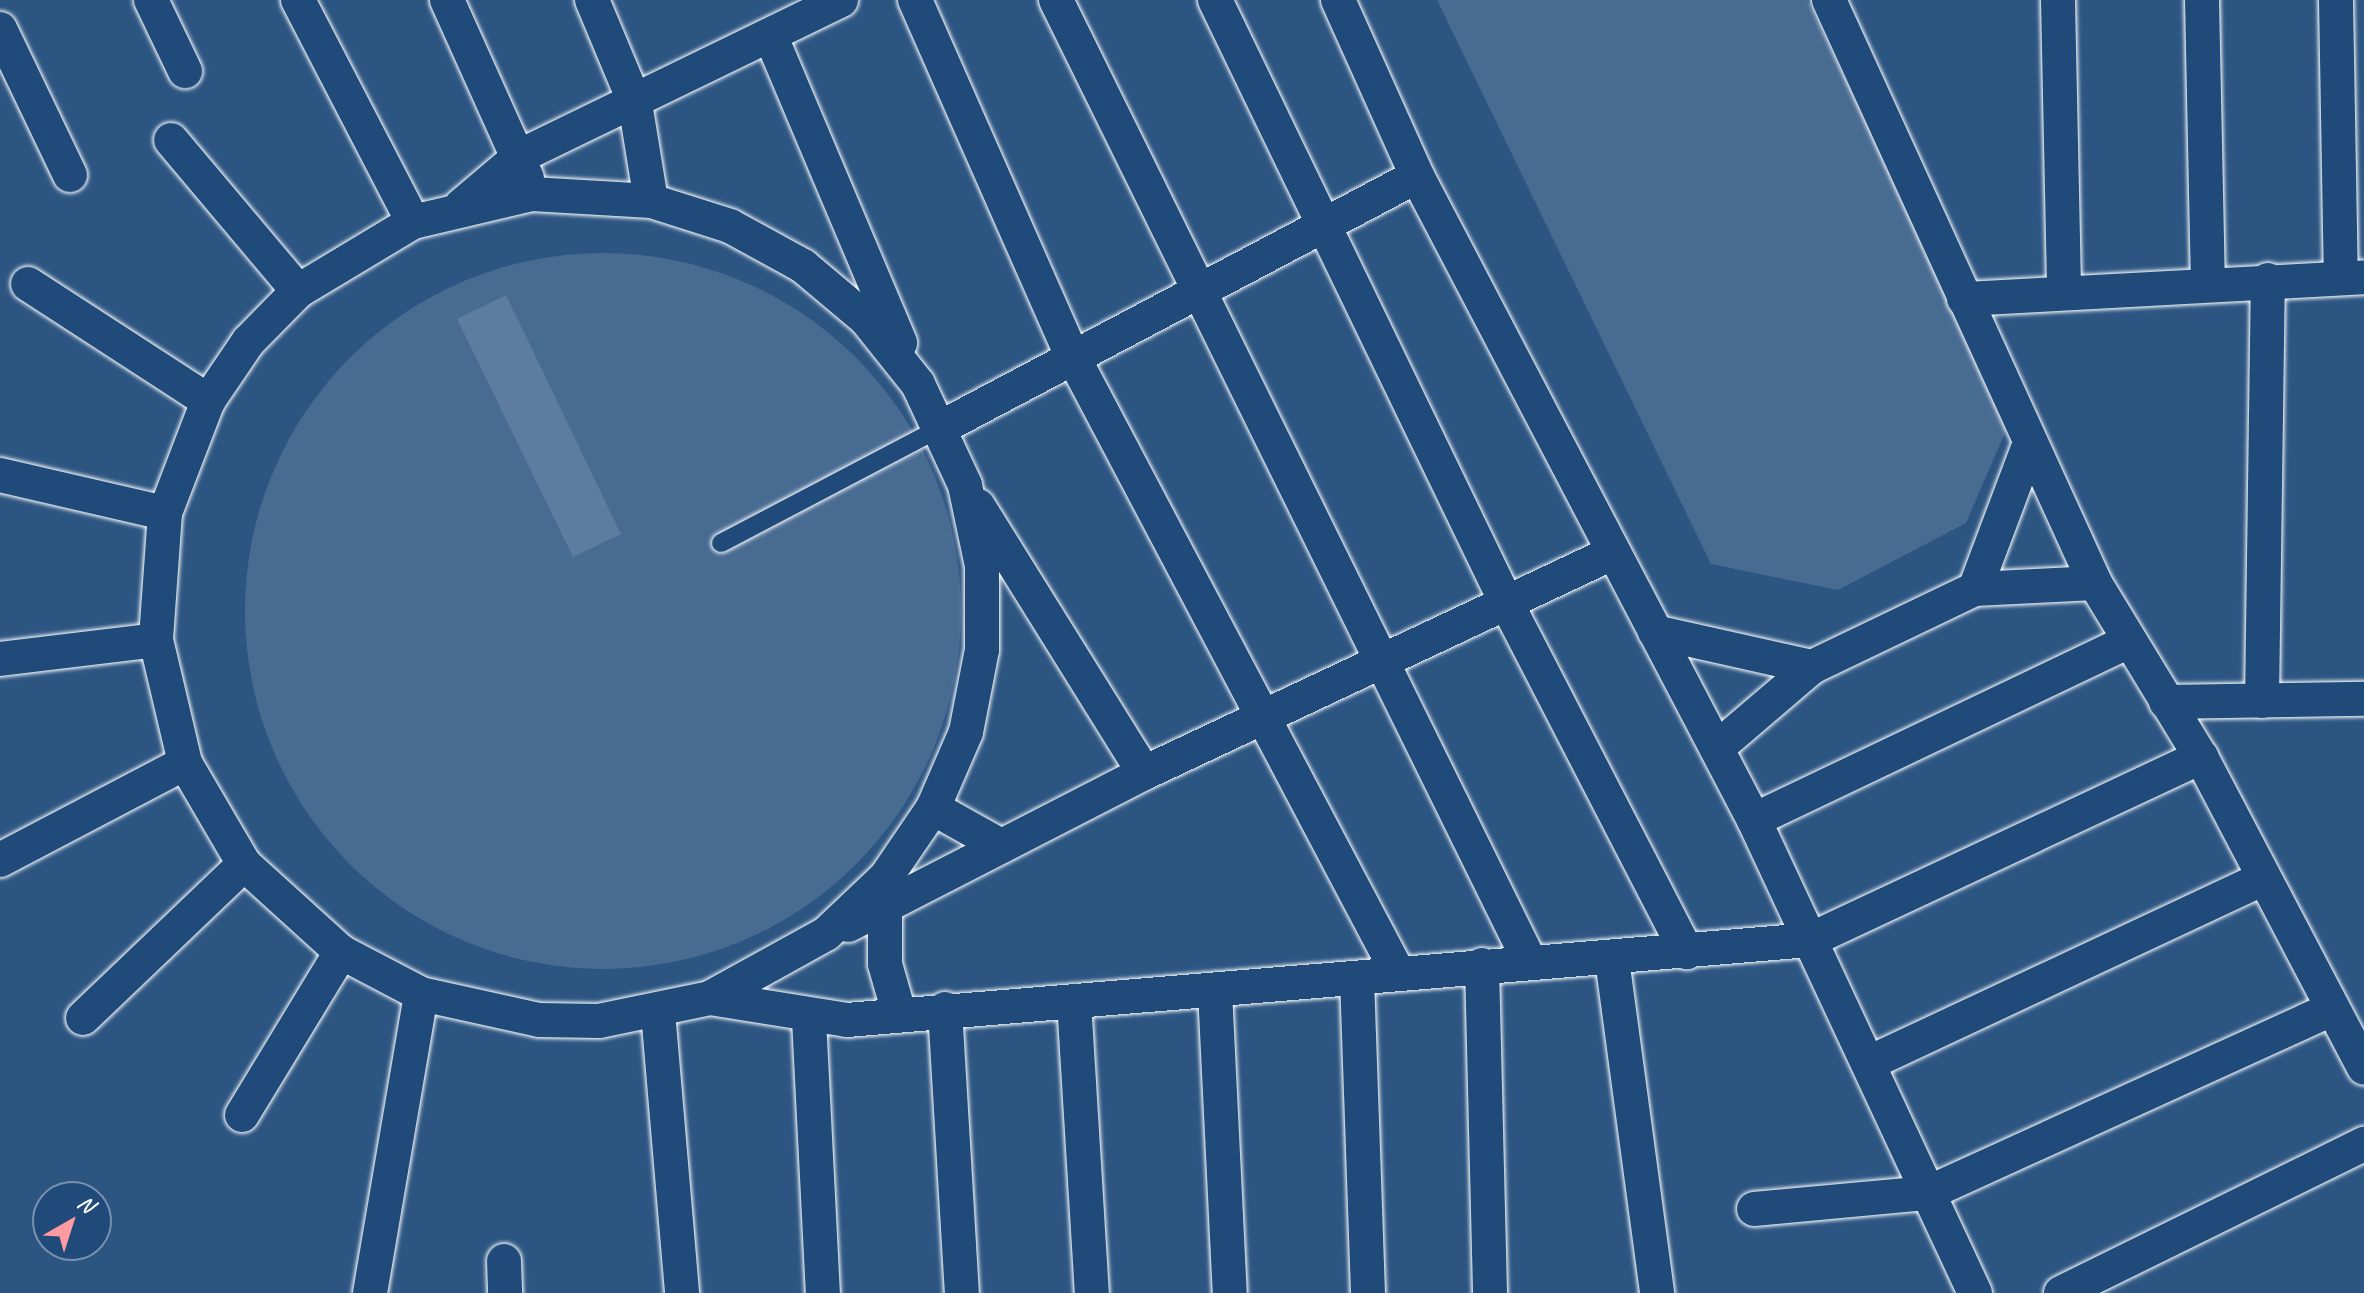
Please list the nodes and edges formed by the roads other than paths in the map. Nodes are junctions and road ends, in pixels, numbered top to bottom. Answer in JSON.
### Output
{"nodes":[{"id":1,"x":151,"y":0,"type":"edge"},
{"id":2,"x":298,"y":0,"type":"edge"},
{"id":3,"x":447,"y":0,"type":"edge"},
{"id":4,"x":592,"y":0,"type":"edge"},
{"id":5,"x":915,"y":0,"type":"edge"},
{"id":6,"x":1056,"y":0,"type":"edge"},
{"id":7,"x":1215,"y":0,"type":"edge"},
{"id":8,"x":1338,"y":0,"type":"edge"},
{"id":9,"x":1829,"y":0,"type":"edge"},
{"id":10,"x":2058,"y":0,"type":"edge"},
{"id":11,"x":2202,"y":0,"type":"edge"},
{"id":12,"x":2336,"y":0,"type":"edge"},
{"id":13,"x":833,"y":2,"type":"edge"},
{"id":14,"x":0,"y":29,"type":"edge"},
{"id":15,"x":771,"y":37,"type":"junction"},
{"id":16,"x":185,"y":71,"type":"dead end"},
{"id":17,"x":635,"y":103,"type":"junction"},
{"id":18,"x":171,"y":140,"type":"dead end"},
{"id":19,"x":520,"y":156,"type":"junction"},
{"id":20,"x":70,"y":175,"type":"dead end"},
{"id":21,"x":1417,"y":176,"type":"junction"},
{"id":22,"x":532,"y":194,"type":"junction"},
{"id":23,"x":651,"y":201,"type":"junction"},
{"id":24,"x":461,"y":206,"type":"junction"},
{"id":25,"x":413,"y":222,"type":"junction"},
{"id":26,"x":1323,"y":223,"type":"junction"},
{"id":27,"x":2352,"y":278,"type":"edge"},
{"id":28,"x":2268,"y":280,"type":"junction"},
{"id":29,"x":2208,"y":283,"type":"junction"},
{"id":30,"x":28,"y":284,"type":"dead end"},
{"id":31,"x":1196,"y":289,"type":"junction"},
{"id":32,"x":2064,"y":290,"type":"junction"},
{"id":33,"x":298,"y":291,"type":"junction"},
{"id":34,"x":1964,"y":299,"type":"junction"},
{"id":35,"x":1071,"y":353,"type":"junction"},
{"id":36,"x":918,"y":384,"type":"junction"},
{"id":37,"x":208,"y":401,"type":"junction"},
{"id":38,"x":942,"y":427,"type":"junction"},
{"id":39,"x":2028,"y":448,"type":"junction"},
{"id":40,"x":0,"y":475,"type":"edge"},
{"id":41,"x":965,"y":485,"type":"junction"},
{"id":42,"x":165,"y":513,"type":"junction"},
{"id":43,"x":721,"y":543,"type":"dead end"},
{"id":44,"x":1610,"y":554,"type":"junction"},
{"id":45,"x":2095,"y":583,"type":"junction"},
{"id":46,"x":1975,"y":589,"type":"junction"},
{"id":47,"x":1507,"y":604,"type":"junction"},
{"id":48,"x":1655,"y":632,"type":"junction"},
{"id":49,"x":156,"y":640,"type":"junction"},
{"id":50,"x":2128,"y":642,"type":"junction"},
{"id":51,"x":0,"y":659,"type":"edge"},
{"id":52,"x":1384,"y":659,"type":"junction"},
{"id":53,"x":1812,"y":667,"type":"junction"},
{"id":54,"x":2364,"y":699,"type":"edge"},
{"id":55,"x":2262,"y":701,"type":"junction"},
{"id":56,"x":2166,"y":702,"type":"junction"},
{"id":57,"x":1259,"y":720,"type":"junction"},
{"id":58,"x":1717,"y":748,"type":"junction"},
{"id":59,"x":2201,"y":757,"type":"junction"},
{"id":60,"x":185,"y":763,"type":"junction"},
{"id":61,"x":1144,"y":773,"type":"junction"},
{"id":62,"x":933,"y":808,"type":"junction"},
{"id":63,"x":1754,"y":820,"type":"junction"},
{"id":64,"x":1001,"y":846,"type":"junction"},
{"id":65,"x":0,"y":860,"type":"edge"},
{"id":66,"x":244,"y":864,"type":"junction"},
{"id":67,"x":2264,"y":878,"type":"junction"},
{"id":68,"x":885,"y":893,"type":"junction"},
{"id":69,"x":1810,"y":940,"type":"junction"},
{"id":70,"x":341,"y":952,"type":"junction"},
{"id":71,"x":1687,"y":952,"type":"junction"},
{"id":72,"x":1612,"y":959,"type":"junction"},
{"id":73,"x":1530,"y":962,"type":"junction"},
{"id":74,"x":1482,"y":965,"type":"junction"},
{"id":75,"x":1398,"y":973,"type":"junction"},
{"id":76,"x":1357,"y":978,"type":"junction"},
{"id":77,"x":1215,"y":991,"type":"junction"},
{"id":78,"x":421,"y":994,"type":"junction"},
{"id":79,"x":710,"y":998,"type":"junction"},
{"id":80,"x":1074,"y":1001,"type":"junction"},
{"id":81,"x":945,"y":1009,"type":"junction"},
{"id":82,"x":2332,"y":1009,"type":"junction"},
{"id":83,"x":658,"y":1012,"type":"junction"},
{"id":84,"x":899,"y":1013,"type":"junction"},
{"id":85,"x":83,"y":1018,"type":"dead end"},
{"id":86,"x":809,"y":1019,"type":"junction"},
{"id":87,"x":1869,"y":1063,"type":"junction"},
{"id":88,"x":2364,"y":1068,"type":"edge"},
{"id":89,"x":242,"y":1115,"type":"dead end"},
{"id":90,"x":2364,"y":1144,"type":"edge"},
{"id":91,"x":1928,"y":1193,"type":"junction"},
{"id":92,"x":1754,"y":1209,"type":"dead end"},
{"id":93,"x":370,"y":1293,"type":"edge"},
{"id":94,"x":682,"y":1293,"type":"edge"},
{"id":95,"x":823,"y":1293,"type":"edge"},
{"id":96,"x":962,"y":1293,"type":"edge"},
{"id":97,"x":1092,"y":1293,"type":"edge"},
{"id":98,"x":1230,"y":1293,"type":"edge"},
{"id":99,"x":1368,"y":1293,"type":"edge"},
{"id":100,"x":1490,"y":1293,"type":"edge"},
{"id":101,"x":1657,"y":1293,"type":"edge"},
{"id":102,"x":1975,"y":1293,"type":"edge"},
{"id":103,"x":2061,"y":1293,"type":"edge"}],
"edges":[{"from":1,"to":16,"type":"street"},
{"from":2,"to":25,"type":"street"},
{"from":3,"to":19,"type":"street"},
{"from":4,"to":17,"type":"street"},
{"from":5,"to":35,"type":"street"},
{"from":6,"to":31,"type":"street"},
{"from":7,"to":26,"type":"street"},
{"from":8,"to":21,"type":"street"},
{"from":9,"to":34,"type":"street"},
{"from":10,"to":32,"type":"street"},
{"from":11,"to":29,"type":"street"},
{"from":12,"to":27,"type":"street"},
{"from":13,"to":15,"type":"street"},
{"from":14,"to":20,"type":"street"},
{"from":15,"to":17,"type":"street"},
{"from":15,"to":36,"type":"street"},
{"from":17,"to":19,"type":"street"},
{"from":17,"to":23,"type":"street"},
{"from":18,"to":33,"type":"street"},
{"from":19,"to":22,"type":"street"},
{"from":19,"to":24,"type":"street"},
{"from":21,"to":26,"type":"street"},
{"from":21,"to":44,"type":"street"},
{"from":22,"to":23,"type":"street"},
{"from":22,"to":24,"type":"street"},
{"from":23,"to":36,"type":"street"},
{"from":24,"to":25,"type":"street"},
{"from":25,"to":33,"type":"street"},
{"from":26,"to":31,"type":"street"},
{"from":26,"to":47,"type":"street"},
{"from":27,"to":28,"type":"street"},
{"from":28,"to":29,"type":"street"},
{"from":28,"to":55,"type":"street"},
{"from":29,"to":32,"type":"street"},
{"from":30,"to":37,"type":"street"},
{"from":31,"to":35,"type":"street"},
{"from":31,"to":52,"type":"street"},
{"from":32,"to":34,"type":"street"},
{"from":33,"to":37,"type":"street"},
{"from":34,"to":39,"type":"street"},
{"from":35,"to":38,"type":"street"},
{"from":35,"to":57,"type":"street"},
{"from":36,"to":38,"type":"street"},
{"from":37,"to":42,"type":"street"},
{"from":38,"to":41,"type":"street"},
{"from":38,"to":43,"type":"lane"},
{"from":39,"to":45,"type":"street"},
{"from":39,"to":46,"type":"street"},
{"from":40,"to":42,"type":"street"},
{"from":41,"to":61,"type":"street"},
{"from":41,"to":62,"type":"street"},
{"from":42,"to":49,"type":"street"},
{"from":44,"to":47,"type":"street"},
{"from":44,"to":48,"type":"street"},
{"from":45,"to":46,"type":"street"},
{"from":45,"to":50,"type":"street"},
{"from":46,"to":53,"type":"street"},
{"from":47,"to":52,"type":"street"},
{"from":47,"to":71,"type":"street"},
{"from":48,"to":53,"type":"street"},
{"from":48,"to":58,"type":"street"},
{"from":49,"to":51,"type":"street"},
{"from":49,"to":60,"type":"street"},
{"from":50,"to":56,"type":"street"},
{"from":50,"to":63,"type":"street"},
{"from":52,"to":57,"type":"street"},
{"from":52,"to":73,"type":"street"},
{"from":53,"to":58,"type":"street"},
{"from":54,"to":55,"type":"street"},
{"from":55,"to":56,"type":"street"},
{"from":56,"to":59,"type":"street"},
{"from":57,"to":61,"type":"street"},
{"from":57,"to":75,"type":"street"},
{"from":58,"to":63,"type":"street"},
{"from":59,"to":67,"type":"street"},
{"from":59,"to":69,"type":"street"},
{"from":60,"to":65,"type":"street"},
{"from":60,"to":66,"type":"street"},
{"from":61,"to":64,"type":"street"},
{"from":62,"to":64,"type":"street"},
{"from":62,"to":68,"type":"street"},
{"from":63,"to":69,"type":"street"},
{"from":64,"to":68,"type":"street"},
{"from":66,"to":70,"type":"street"},
{"from":66,"to":85,"type":"street"},
{"from":67,"to":82,"type":"street"},
{"from":67,"to":87,"type":"street"},
{"from":68,"to":79,"type":"street"},
{"from":68,"to":84,"type":"street"},
{"from":69,"to":71,"type":"street"},
{"from":69,"to":87,"type":"street"},
{"from":70,"to":78,"type":"street"},
{"from":70,"to":89,"type":"street"},
{"from":71,"to":72,"type":"street"},
{"from":72,"to":73,"type":"street"},
{"from":72,"to":101,"type":"street"},
{"from":73,"to":74,"type":"street"},
{"from":74,"to":75,"type":"street"},
{"from":74,"to":100,"type":"street"},
{"from":75,"to":76,"type":"street"},
{"from":76,"to":77,"type":"street"},
{"from":76,"to":99,"type":"street"},
{"from":77,"to":80,"type":"street"},
{"from":77,"to":98,"type":"street"},
{"from":78,"to":83,"type":"street"},
{"from":78,"to":93,"type":"street"},
{"from":79,"to":83,"type":"street"},
{"from":79,"to":86,"type":"street"},
{"from":80,"to":81,"type":"street"},
{"from":80,"to":97,"type":"street"},
{"from":81,"to":84,"type":"street"},
{"from":81,"to":96,"type":"street"},
{"from":82,"to":88,"type":"street"},
{"from":82,"to":91,"type":"street"},
{"from":83,"to":94,"type":"street"},
{"from":84,"to":86,"type":"street"},
{"from":86,"to":95,"type":"street"},
{"from":87,"to":91,"type":"street"},
{"from":90,"to":103,"type":"street"},
{"from":91,"to":92,"type":"street"},
{"from":91,"to":102,"type":"street"}]}
